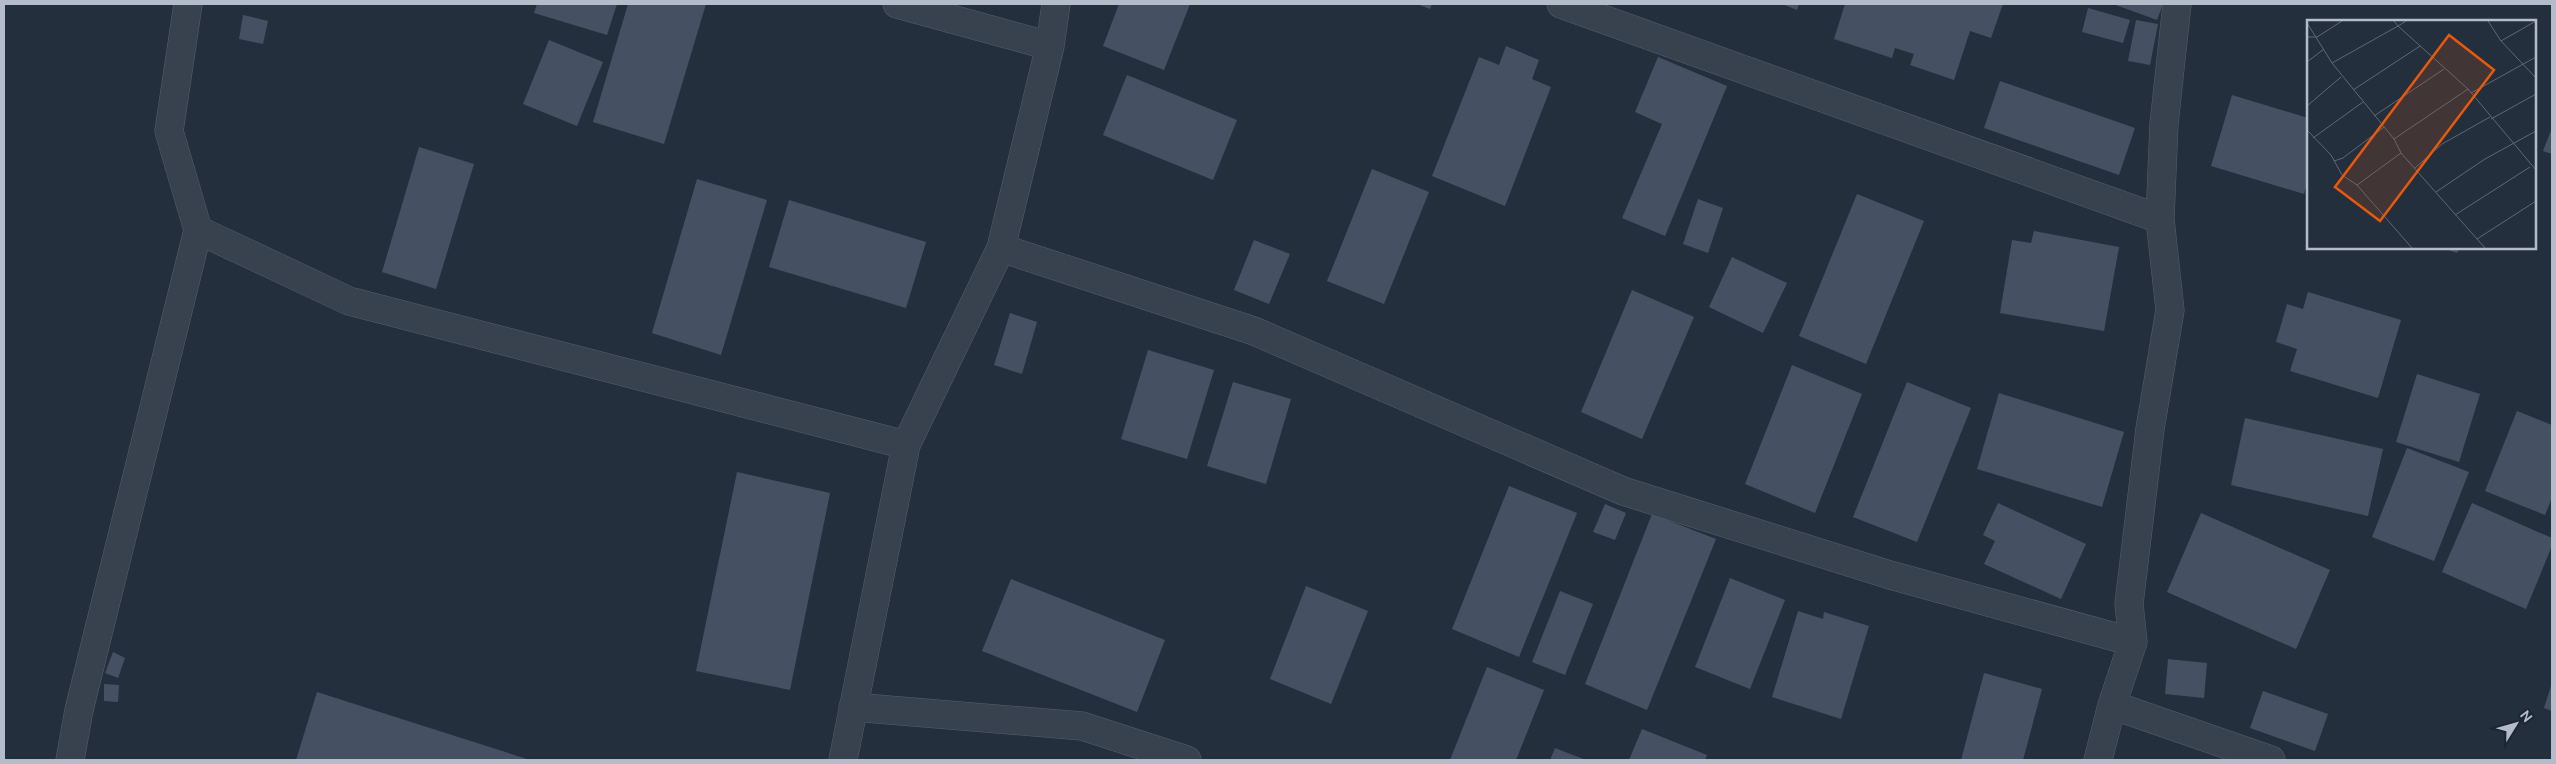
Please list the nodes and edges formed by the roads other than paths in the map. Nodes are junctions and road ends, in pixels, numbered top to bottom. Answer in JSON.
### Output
{"nodes":[{"id":1,"x":188,"y":4,"type":"edge"},
{"id":2,"x":897,"y":4,"type":"edge"},
{"id":3,"x":1056,"y":4,"type":"edge"},
{"id":4,"x":1561,"y":4,"type":"edge"},
{"id":5,"x":2177,"y":4,"type":"edge"},
{"id":6,"x":1050,"y":46,"type":"junction"},
{"id":7,"x":2160,"y":219,"type":"junction"},
{"id":8,"x":198,"y":230,"type":"junction"},
{"id":9,"x":1001,"y":248,"type":"junction"},
{"id":10,"x":906,"y":446,"type":"junction"},
{"id":11,"x":2133,"y":642,"type":"junction"},
{"id":12,"x":2112,"y":705,"type":"junction"},
{"id":13,"x":853,"y":707,"type":"junction"},
{"id":14,"x":70,"y":760,"type":"edge"},
{"id":15,"x":843,"y":760,"type":"edge"},
{"id":16,"x":1187,"y":760,"type":"edge"},
{"id":17,"x":2098,"y":760,"type":"edge"},
{"id":18,"x":2271,"y":760,"type":"edge"}],
"edges":[{"from":1,"to":8,"type":"street"},
{"from":2,"to":6,"type":"street"},
{"from":3,"to":6,"type":"street"},
{"from":4,"to":7,"type":"street"},
{"from":5,"to":7,"type":"street"},
{"from":6,"to":9,"type":"street"},
{"from":7,"to":11,"type":"street"},
{"from":8,"to":10,"type":"street"},
{"from":8,"to":14,"type":"street"},
{"from":9,"to":10,"type":"street"},
{"from":9,"to":11,"type":"street"},
{"from":10,"to":13,"type":"street"},
{"from":11,"to":12,"type":"street"},
{"from":12,"to":17,"type":"street"},
{"from":12,"to":18,"type":"street"},
{"from":13,"to":15,"type":"street"},
{"from":13,"to":16,"type":"street"}]}
